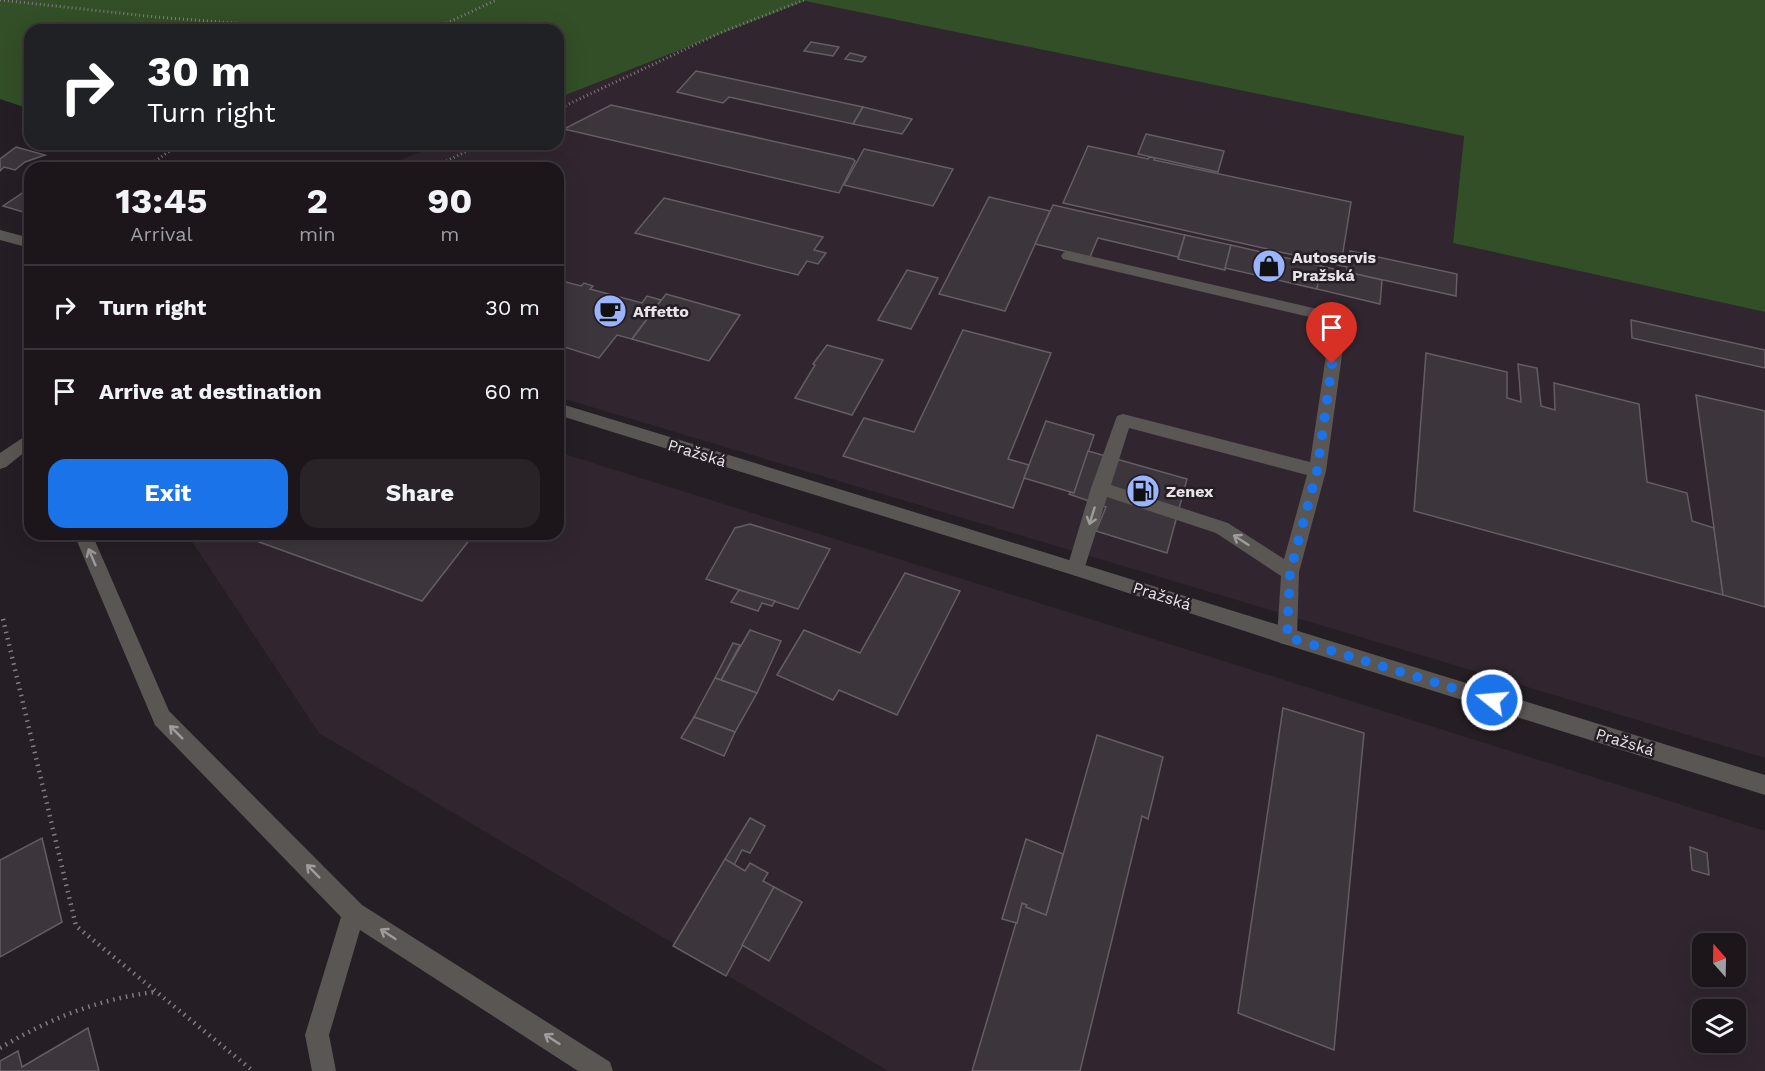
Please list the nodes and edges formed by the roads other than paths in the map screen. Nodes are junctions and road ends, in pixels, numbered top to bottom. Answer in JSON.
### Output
{"nodes":[{"id":1,"x":0,"y":235,"type":"edge"},
{"id":2,"x":24,"y":241,"type":"edge"},
{"id":3,"x":1068,"y":256,"type":"dead end"},
{"id":4,"x":564,"y":411,"type":"edge"},
{"id":5,"x":24,"y":444,"type":"edge"},
{"id":6,"x":0,"y":462,"type":"edge"},
{"id":7,"x":1317,"y":471,"type":"junction"},
{"id":8,"x":1100,"y":488,"type":"junction"},
{"id":9,"x":86,"y":540,"type":"edge"},
{"id":10,"x":1076,"y":568,"type":"junction"},
{"id":11,"x":1290,"y":572,"type":"junction"},
{"id":12,"x":1287,"y":637,"type":"junction"},
{"id":13,"x":1765,"y":785,"type":"edge"},
{"id":14,"x":354,"y":913,"type":"junction"},
{"id":15,"x":324,"y":1071,"type":"edge"},
{"id":16,"x":601,"y":1071,"type":"edge"}],
"edges":[{"from":1,"to":2,"type":"street"},
{"from":3,"to":7,"type":"street"},
{"from":4,"to":10,"type":"street","name":"Pražská"},
{"from":5,"to":6,"type":"street"},
{"from":7,"to":8,"type":"street"},
{"from":7,"to":11,"type":"street"},
{"from":8,"to":10,"type":"street","one_way":true},
{"from":11,"to":8,"type":"street","one_way":true},
{"from":14,"to":9,"type":"street","one_way":true},
{"from":10,"to":12,"type":"street","name":"Pražská"},
{"from":11,"to":12,"type":"street"},
{"from":12,"to":13,"type":"street","name":"Pražská"},
{"from":14,"to":15,"type":"street"},
{"from":16,"to":14,"type":"street","one_way":true}]}
